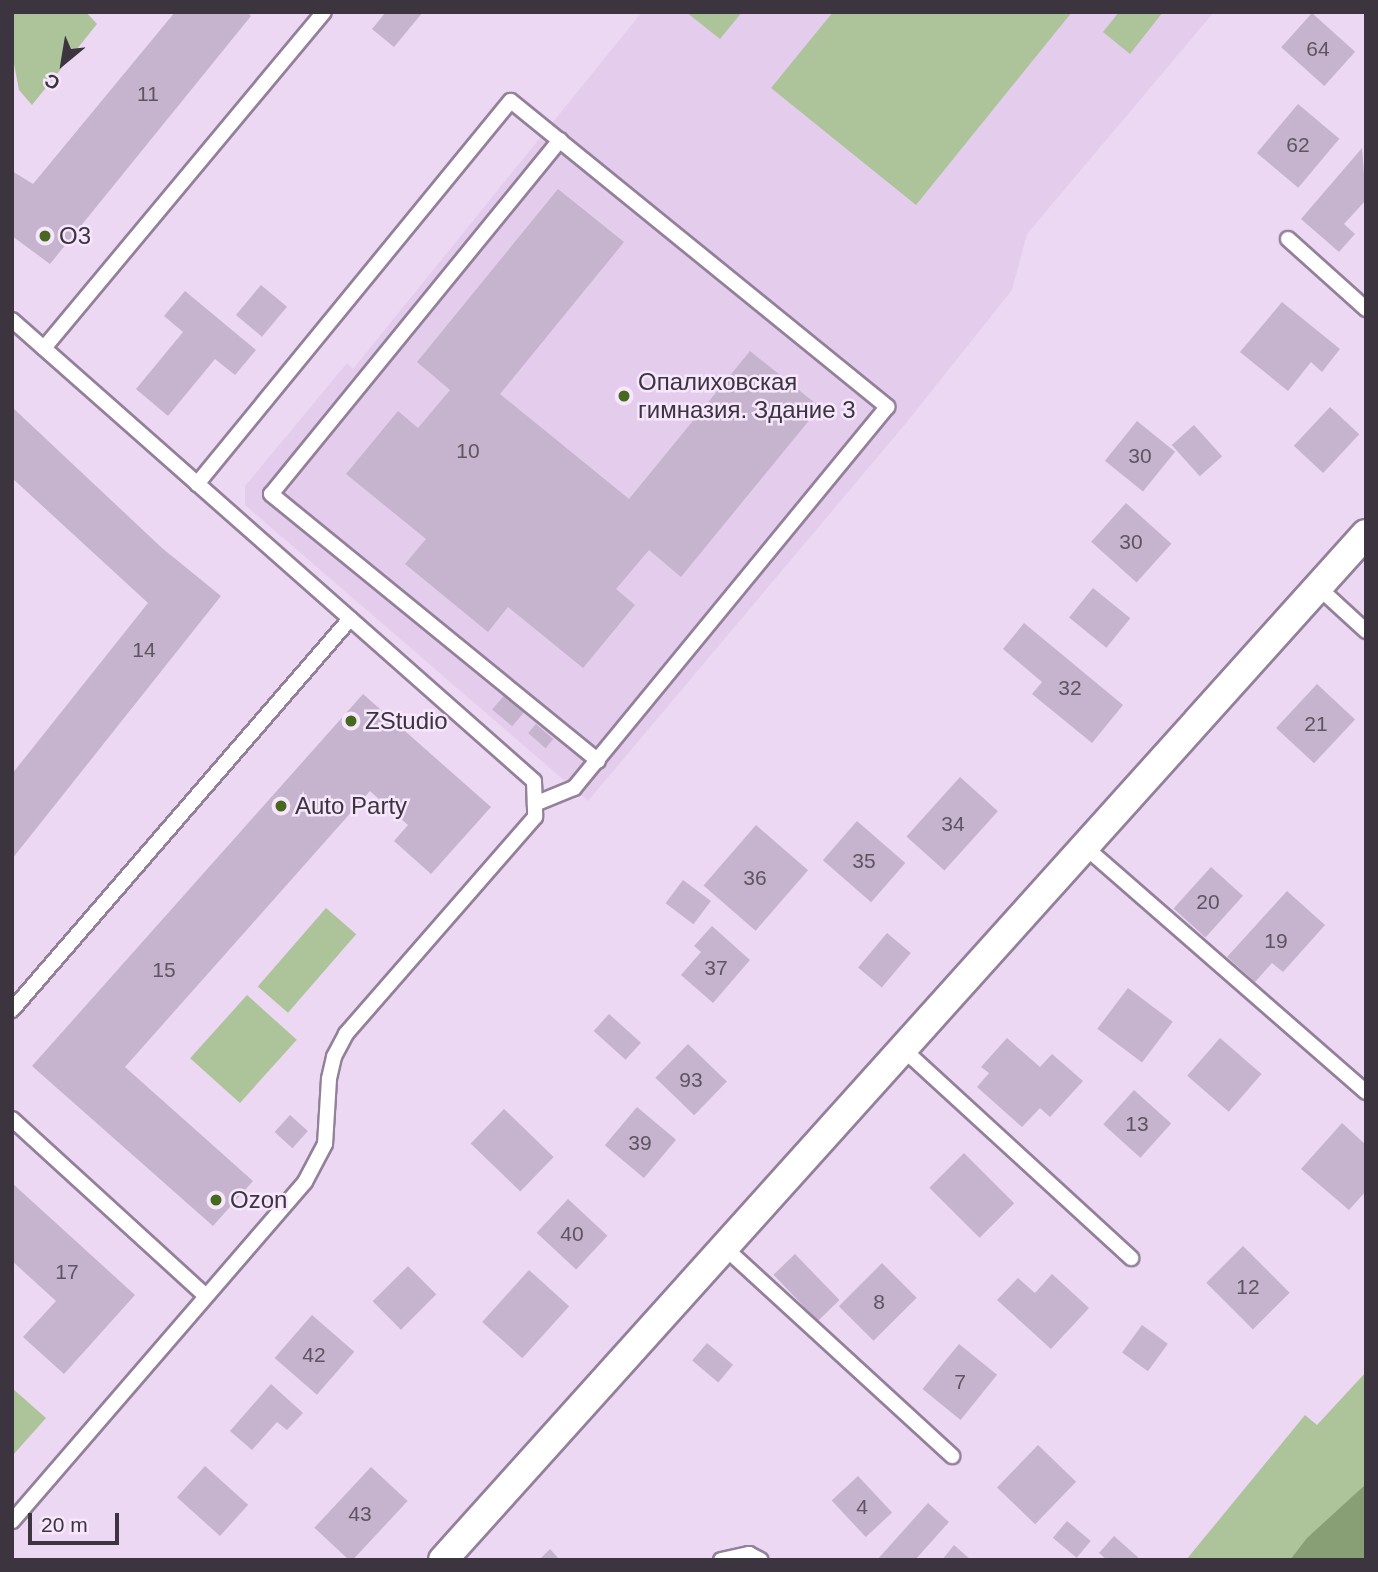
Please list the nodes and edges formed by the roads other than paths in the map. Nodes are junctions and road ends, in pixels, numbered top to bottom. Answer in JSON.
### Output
{"nodes":[{"id":1,"x":324,"y":12,"type":"edge"},
{"id":2,"x":560,"y":140,"type":"junction"},
{"id":3,"x":1287,"y":239,"type":"dead end"},
{"id":4,"x":1366,"y":309,"type":"edge"},
{"id":5,"x":12,"y":320,"type":"edge"},
{"id":6,"x":44,"y":348,"type":"junction"},
{"id":7,"x":197,"y":484,"type":"junction"},
{"id":8,"x":1366,"y":534,"type":"edge"},
{"id":9,"x":1318,"y":587,"type":"junction"},
{"id":10,"x":350,"y":619,"type":"junction"},
{"id":11,"x":1366,"y":631,"type":"edge"},
{"id":12,"x":598,"y":761,"type":"junction"},
{"id":13,"x":535,"y":804,"type":"junction"},
{"id":14,"x":1084,"y":846,"type":"junction"},
{"id":15,"x":12,"y":1010,"type":"edge"},
{"id":16,"x":902,"y":1048,"type":"junction"},
{"id":17,"x":1366,"y":1092,"type":"edge"},
{"id":18,"x":12,"y":1119,"type":"edge"},
{"id":19,"x":723,"y":1246,"type":"junction"},
{"id":20,"x":1131,"y":1258,"type":"dead end"},
{"id":21,"x":205,"y":1294,"type":"junction"},
{"id":22,"x":953,"y":1456,"type":"dead end"},
{"id":23,"x":12,"y":1521,"type":"edge"},
{"id":24,"x":443,"y":1560,"type":"edge"},
{"id":25,"x":721,"y":1560,"type":"edge"},
{"id":26,"x":761,"y":1560,"type":"edge"}],
"edges":[{"from":1,"to":6,"type":"lane"},
{"from":2,"to":7,"type":"lane"},
{"from":2,"to":12,"type":"lane"},
{"from":2,"to":12,"type":"lane"},
{"from":3,"to":4,"type":"lane"},
{"from":5,"to":6,"type":"lane"},
{"from":6,"to":7,"type":"lane"},
{"from":7,"to":10,"type":"lane"},
{"from":8,"to":9,"type":"street"},
{"from":9,"to":11,"type":"lane"},
{"from":9,"to":14,"type":"street"},
{"from":10,"to":13,"type":"lane"},
{"from":10,"to":15,"type":"lane"},
{"from":12,"to":13,"type":"lane"},
{"from":13,"to":21,"type":"lane"},
{"from":14,"to":16,"type":"street"},
{"from":14,"to":17,"type":"lane"},
{"from":16,"to":19,"type":"street"},
{"from":16,"to":20,"type":"lane"},
{"from":18,"to":21,"type":"lane"},
{"from":19,"to":22,"type":"lane"},
{"from":19,"to":24,"type":"street"},
{"from":21,"to":23,"type":"lane"},
{"from":25,"to":26,"type":"lane"}]}
